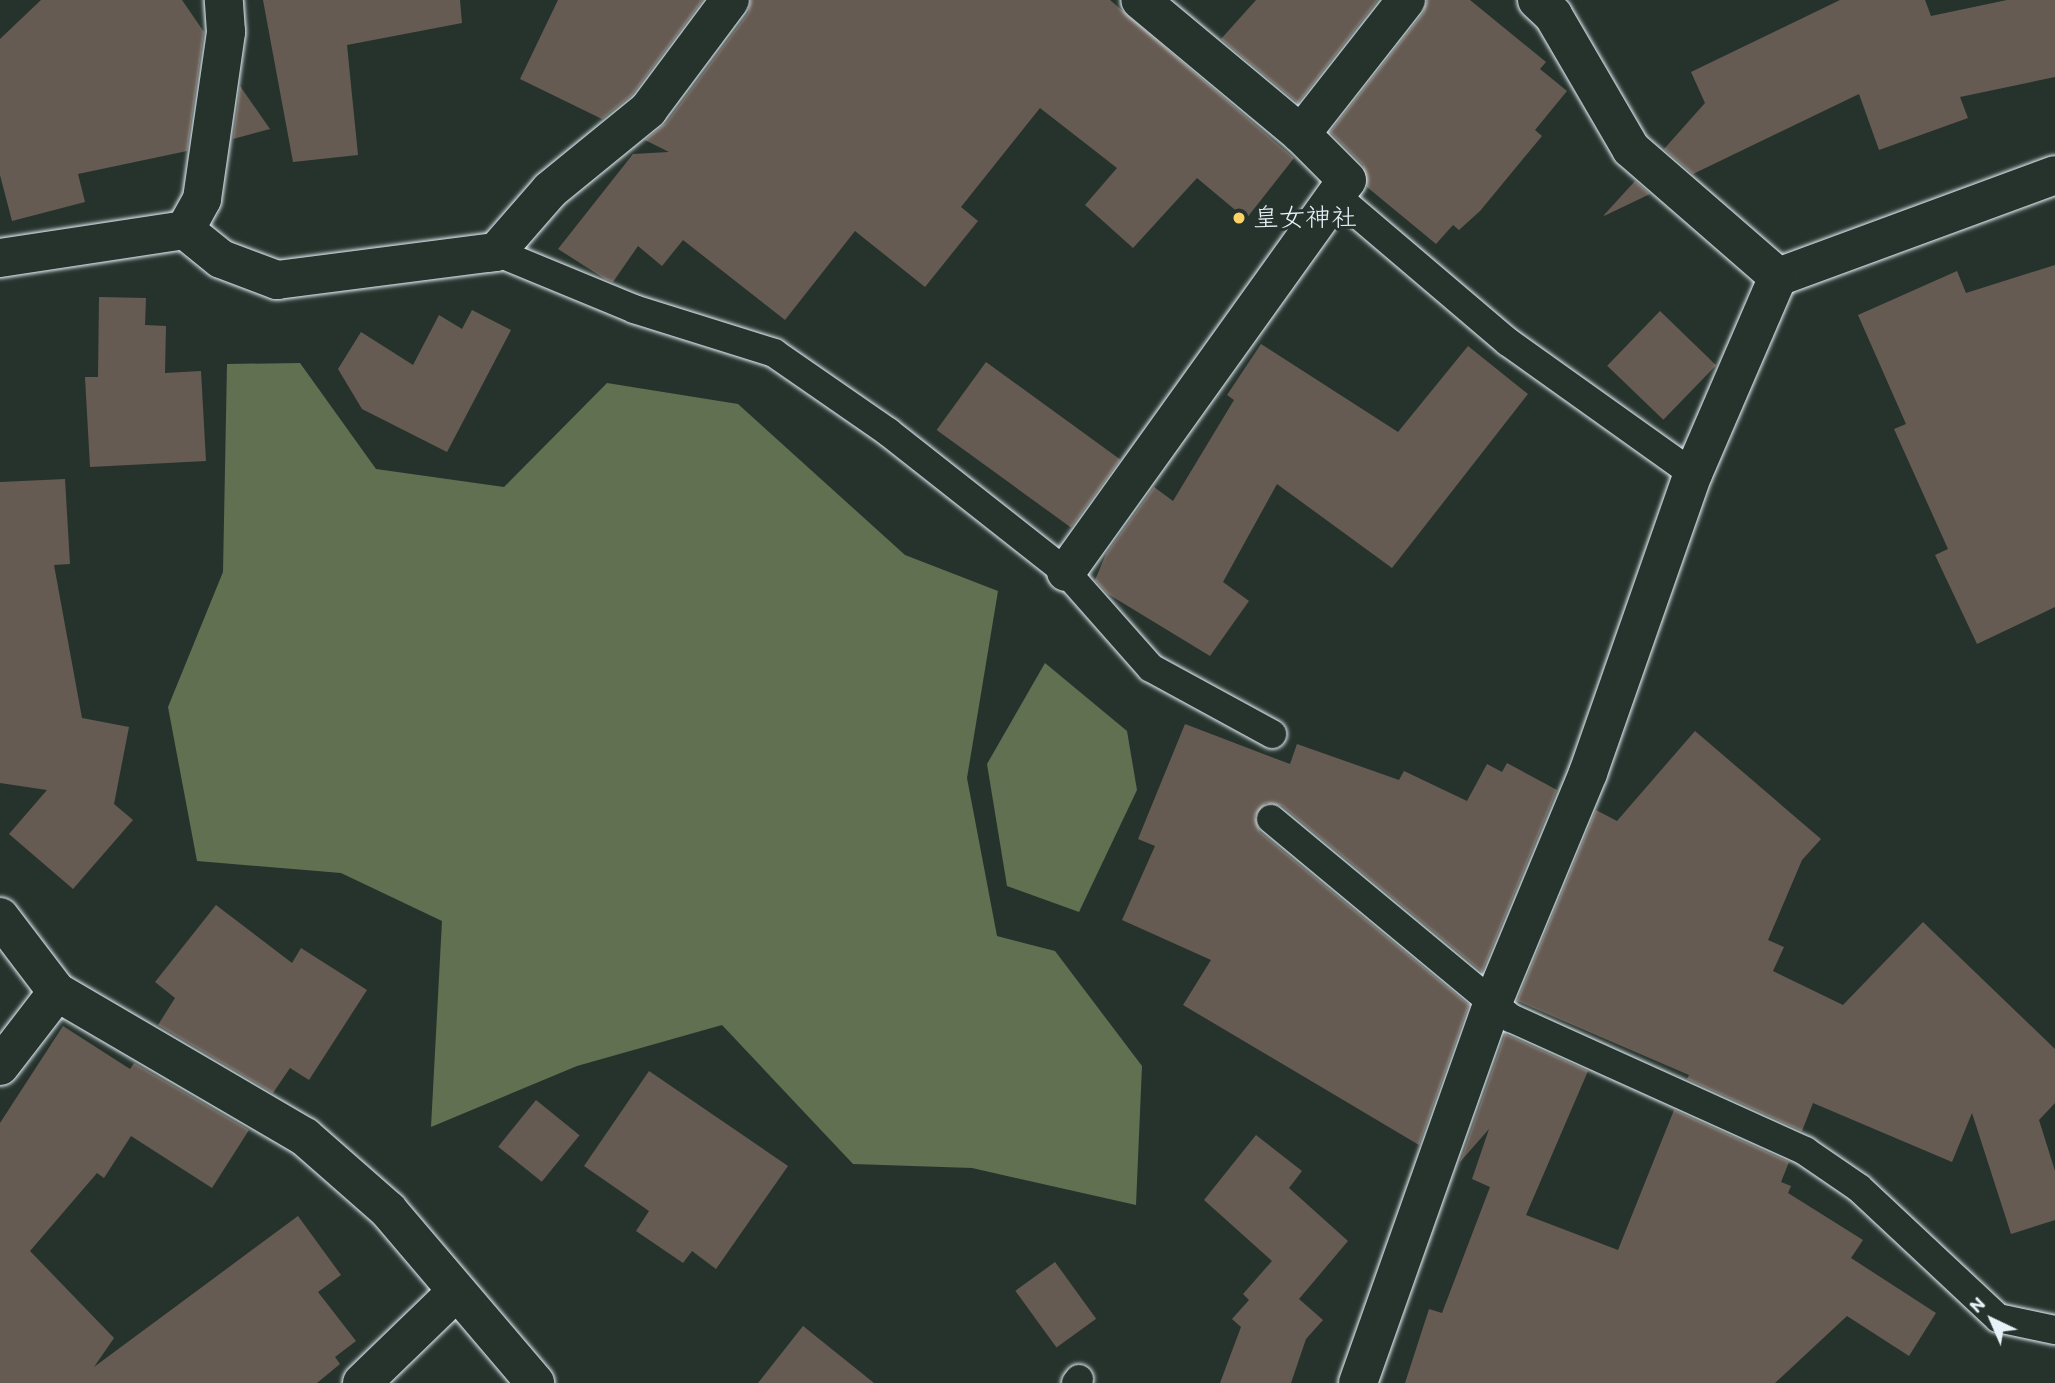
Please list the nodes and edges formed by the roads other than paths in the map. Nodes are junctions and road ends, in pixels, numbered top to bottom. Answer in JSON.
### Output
{"nodes":[{"id":1,"x":224,"y":0,"type":"edge"},
{"id":2,"x":730,"y":0,"type":"edge"},
{"id":3,"x":1140,"y":0,"type":"edge"},
{"id":4,"x":1406,"y":0,"type":"edge"},
{"id":5,"x":1537,"y":0,"type":"edge"},
{"id":6,"x":1301,"y":134,"type":"junction"},
{"id":7,"x":2055,"y":175,"type":"edge"},
{"id":8,"x":1335,"y":195,"type":"junction"},
{"id":9,"x":185,"y":230,"type":"junction"},
{"id":10,"x":496,"y":252,"type":"junction"},
{"id":11,"x":0,"y":258,"type":"edge"},
{"id":12,"x":1778,"y":277,"type":"junction"},
{"id":13,"x":1693,"y":474,"type":"junction"},
{"id":14,"x":1066,"y":572,"type":"junction"},
{"id":15,"x":1272,"y":734,"type":"dead end"},
{"id":16,"x":1271,"y":819,"type":"dead end"},
{"id":17,"x":0,"y":917,"type":"edge"},
{"id":18,"x":57,"y":992,"type":"junction"},
{"id":19,"x":1494,"y":1000,"type":"junction"},
{"id":20,"x":0,"y":1066,"type":"edge"},
{"id":21,"x":456,"y":1292,"type":"junction"},
{"id":22,"x":2055,"y":1330,"type":"edge"},
{"id":23,"x":362,"y":1383,"type":"edge"},
{"id":24,"x":535,"y":1383,"type":"edge"},
{"id":25,"x":1358,"y":1383,"type":"edge"}],
"edges":[{"from":1,"to":9,"type":"street"},
{"from":2,"to":10,"type":"street"},
{"from":3,"to":6,"type":"street"},
{"from":4,"to":6,"type":"street"},
{"from":5,"to":12,"type":"street"},
{"from":6,"to":8,"type":"street"},
{"from":7,"to":12,"type":"street"},
{"from":8,"to":13,"type":"lane"},
{"from":8,"to":14,"type":"street"},
{"from":9,"to":10,"type":"street"},
{"from":9,"to":11,"type":"street"},
{"from":10,"to":14,"type":"lane"},
{"from":12,"to":13,"type":"street"},
{"from":13,"to":19,"type":"street"},
{"from":14,"to":15,"type":"lane"},
{"from":16,"to":19,"type":"lane"},
{"from":17,"to":18,"type":"street"},
{"from":18,"to":20,"type":"street"},
{"from":18,"to":21,"type":"street"},
{"from":19,"to":22,"type":"lane"},
{"from":19,"to":25,"type":"street"},
{"from":21,"to":23,"type":"street"},
{"from":21,"to":24,"type":"street"}]}
